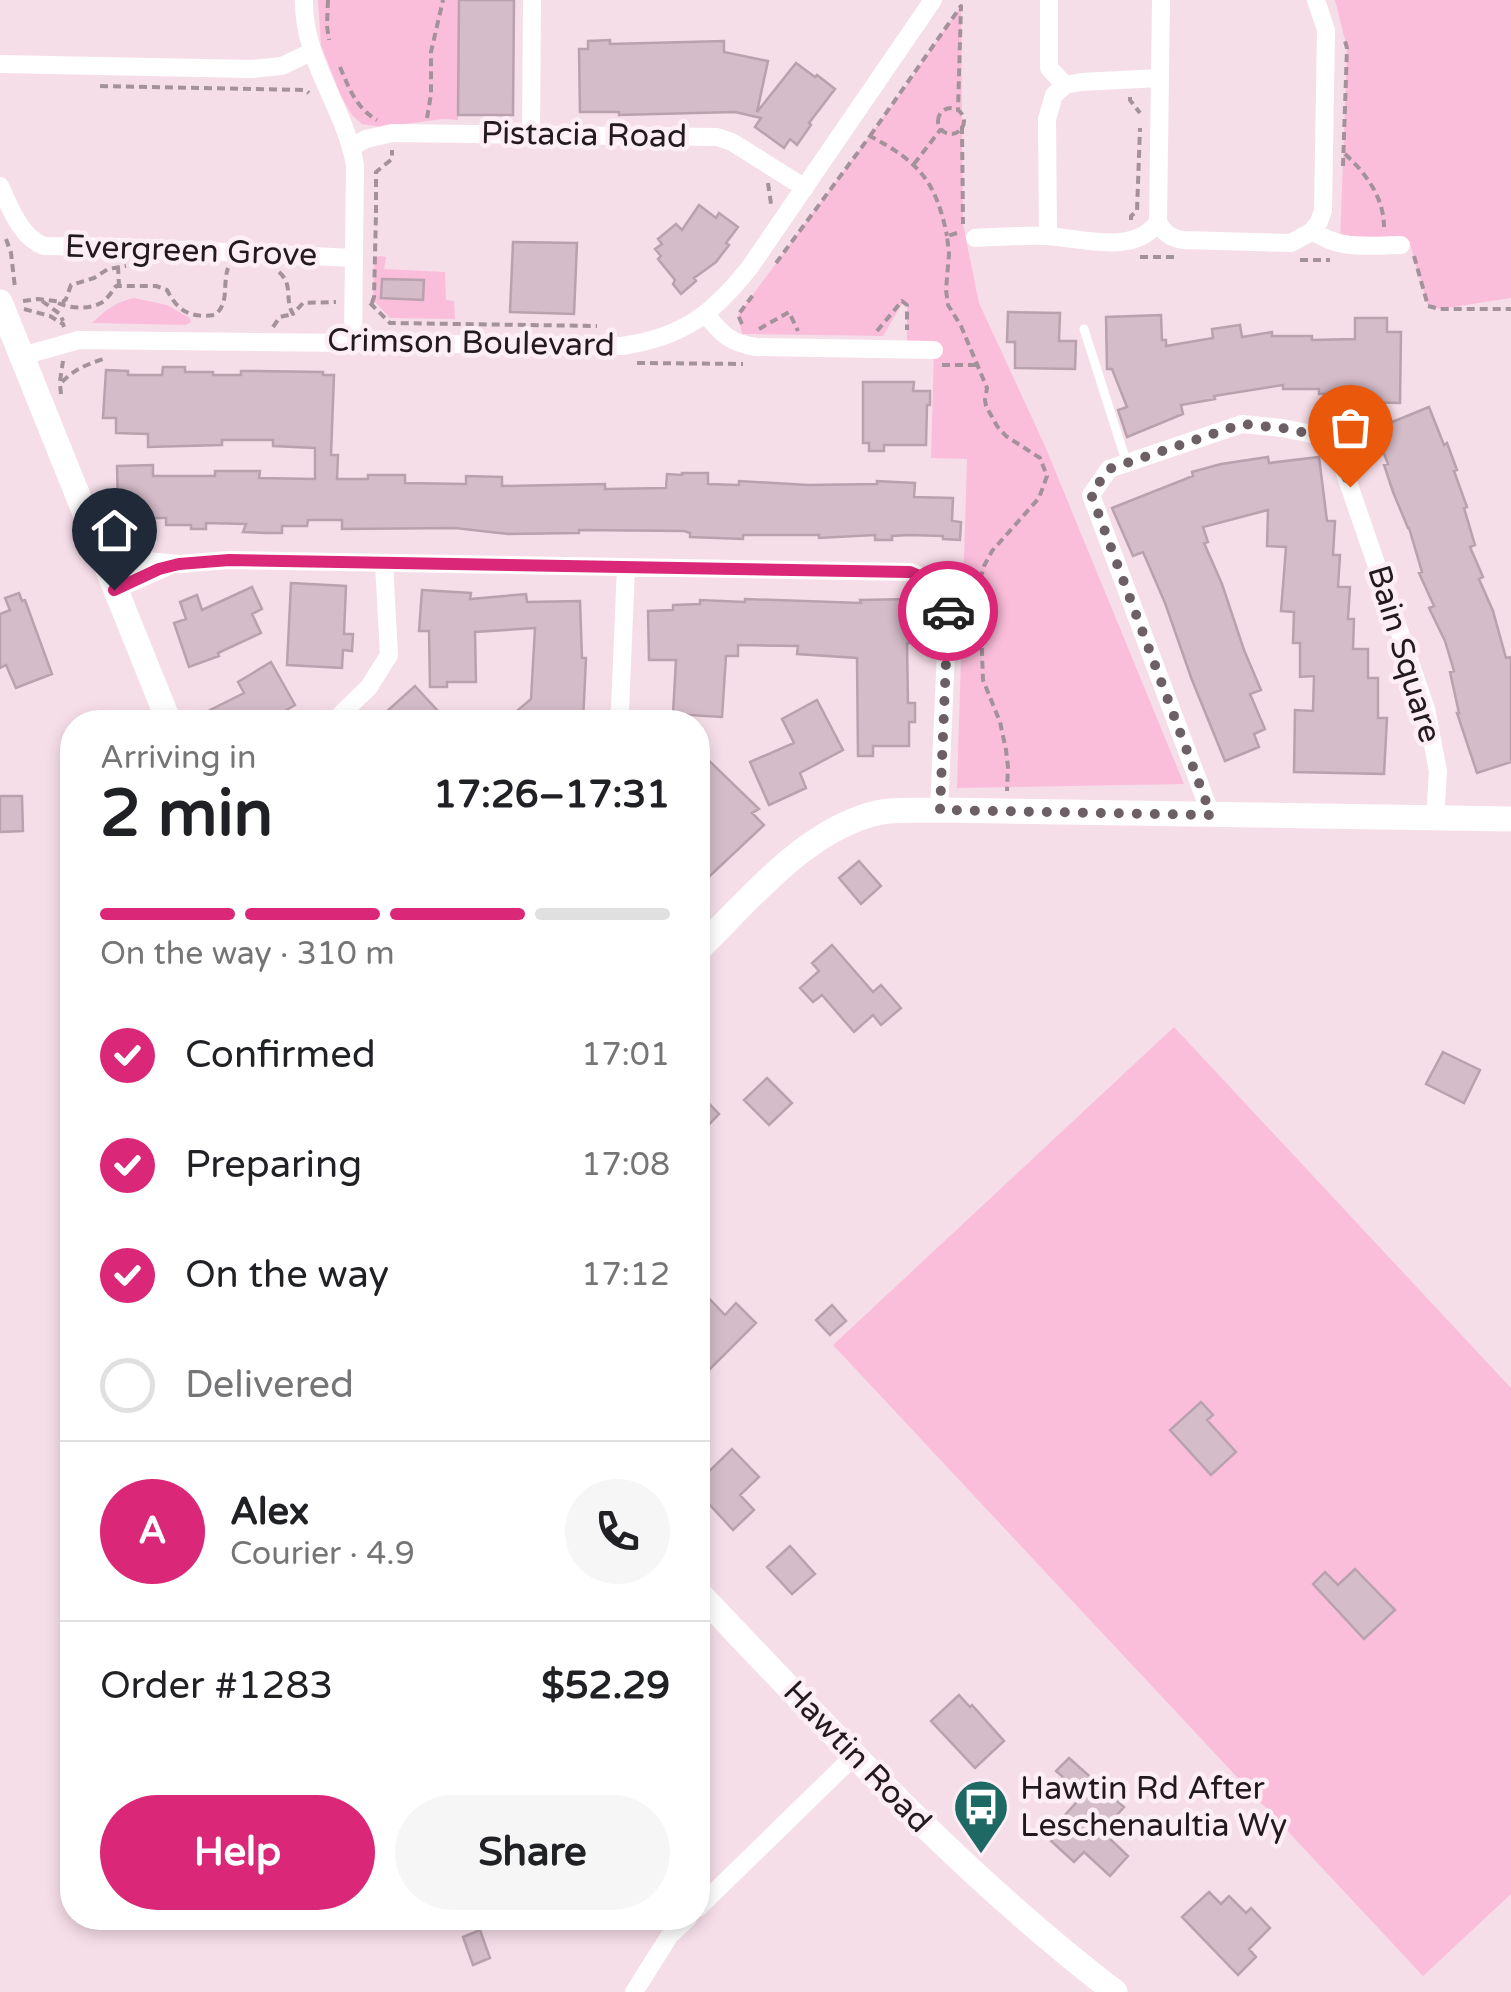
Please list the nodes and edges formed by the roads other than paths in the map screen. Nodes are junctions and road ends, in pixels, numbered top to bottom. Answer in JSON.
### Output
{"nodes":[{"id":1,"x":304,"y":0,"type":"edge"},
{"id":2,"x":532,"y":0,"type":"edge"},
{"id":3,"x":933,"y":0,"type":"edge"},
{"id":4,"x":1161,"y":0,"type":"edge"},
{"id":5,"x":1316,"y":0,"type":"edge"},
{"id":6,"x":1050,"y":2,"type":"edge"},
{"id":7,"x":312,"y":52,"type":"junction"},
{"id":8,"x":0,"y":64,"type":"edge"},
{"id":9,"x":1160,"y":78,"type":"junction"},
{"id":10,"x":1065,"y":85,"type":"junction"},
{"id":11,"x":530,"y":133,"type":"junction"},
{"id":12,"x":352,"y":147,"type":"junction"},
{"id":13,"x":0,"y":186,"type":"edge"},
{"id":14,"x":805,"y":188,"type":"junction"},
{"id":15,"x":1158,"y":222,"type":"junction"},
{"id":16,"x":1313,"y":230,"type":"junction"},
{"id":17,"x":1048,"y":236,"type":"junction"},
{"id":18,"x":975,"y":238,"type":"dead end"},
{"id":19,"x":1407,"y":248,"type":"road end"},
{"id":20,"x":354,"y":258,"type":"junction"},
{"id":21,"x":9,"y":301,"type":"edge"},
{"id":22,"x":706,"y":315,"type":"junction"},
{"id":23,"x":1084,"y":329,"type":"dead end"},
{"id":24,"x":353,"y":342,"type":"junction"},
{"id":25,"x":22,"y":356,"type":"junction"},
{"id":26,"x":937,"y":358,"type":"road end"},
{"id":27,"x":1127,"y":464,"type":"junction"},
{"id":28,"x":384,"y":563,"type":"junction"},
{"id":29,"x":626,"y":567,"type":"junction"},
{"id":30,"x":112,"y":581,"type":"junction"},
{"id":31,"x":163,"y":710,"type":"edge"},
{"id":32,"x":346,"y":710,"type":"edge"},
{"id":33,"x":620,"y":710,"type":"edge"},
{"id":34,"x":940,"y":810,"type":"junction"},
{"id":35,"x":1211,"y":815,"type":"junction"},
{"id":36,"x":1436,"y":819,"type":"junction"},
{"id":37,"x":1511,"y":819,"type":"edge"},
{"id":38,"x":710,"y":938,"type":"edge"},
{"id":39,"x":710,"y":1605,"type":"edge"},
{"id":40,"x":854,"y":1756,"type":"junction"},
{"id":41,"x":710,"y":1896,"type":"edge"},
{"id":42,"x":675,"y":1930,"type":"edge"},
{"id":43,"x":634,"y":1992,"type":"edge"},
{"id":44,"x":1115,"y":1992,"type":"edge"}],
"edges":[{"from":1,"to":7,"type":"street"},
{"from":2,"to":11,"type":"street"},
{"from":3,"to":14,"type":"street","name":"Crimson Boulevard"},
{"from":4,"to":9,"type":"street"},
{"from":5,"to":16,"type":"street"},
{"from":6,"to":10,"type":"street"},
{"from":7,"to":8,"type":"street"},
{"from":7,"to":12,"type":"street"},
{"from":9,"to":10,"type":"street"},
{"from":9,"to":15,"type":"street"},
{"from":10,"to":17,"type":"street"},
{"from":11,"to":12,"type":"street","name":"Pistacia Road"},
{"from":11,"to":14,"type":"street","name":"Pistacia Road"},
{"from":12,"to":20,"type":"street"},
{"from":13,"to":20,"type":"street","name":"Evergreen Grove"},
{"from":14,"to":22,"type":"street","name":"Crimson Boulevard"},
{"from":15,"to":16,"type":"street"},
{"from":15,"to":17,"type":"street"},
{"from":16,"to":19,"type":"street"},
{"from":17,"to":18,"type":"street"},
{"from":20,"to":24,"type":"street"},
{"from":21,"to":25,"type":"main road"},
{"from":22,"to":24,"type":"street","name":"Crimson Boulevard"},
{"from":22,"to":26,"type":"street"},
{"from":23,"to":27,"type":"lane"},
{"from":24,"to":25,"type":"street","name":"Crimson Boulevard"},
{"from":25,"to":30,"type":"main road"},
{"from":27,"to":35,"type":"street","name":"Bain Square"},
{"from":27,"to":36,"type":"street","name":"Bain Square"},
{"from":28,"to":29,"type":"street"},
{"from":28,"to":30,"type":"street"},
{"from":28,"to":32,"type":"street"},
{"from":29,"to":33,"type":"street"},
{"from":29,"to":34,"type":"street"},
{"from":30,"to":31,"type":"main road"},
{"from":34,"to":35,"type":"main road"},
{"from":34,"to":38,"type":"main road"},
{"from":35,"to":36,"type":"main road"},
{"from":36,"to":37,"type":"main road"},
{"from":39,"to":40,"type":"main road","name":"Hawtin Road"},
{"from":40,"to":41,"type":"street"},
{"from":40,"to":44,"type":"main road","name":"Hawtin Road"},
{"from":42,"to":43,"type":"street"}]}
